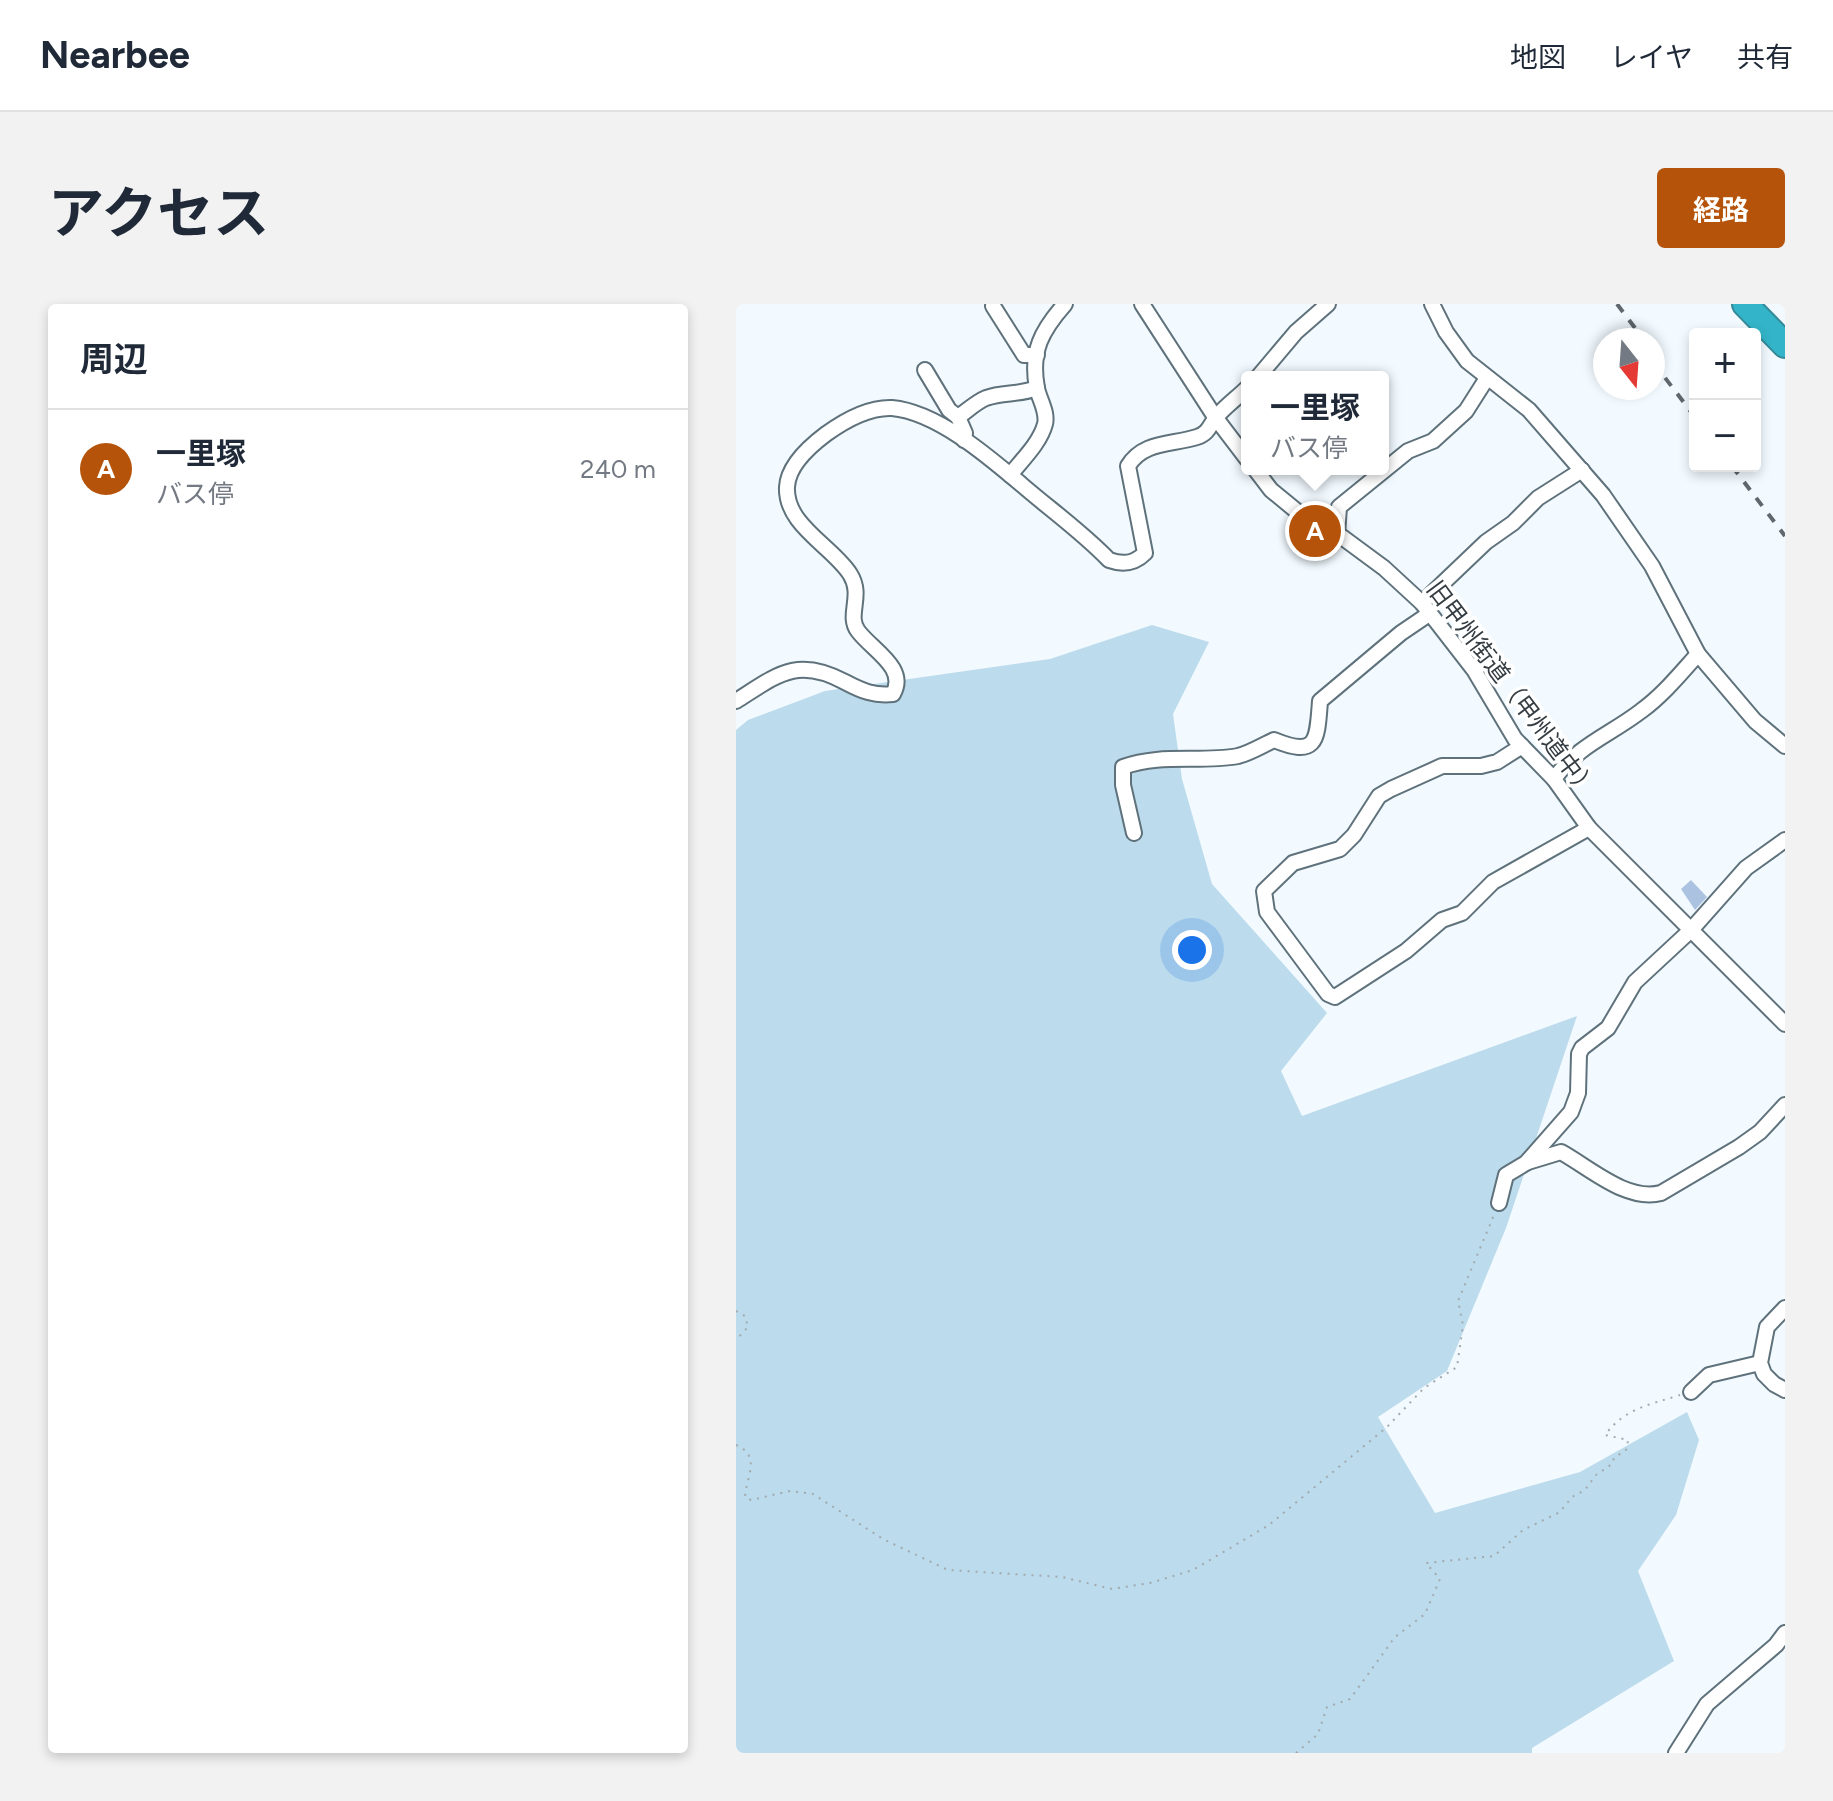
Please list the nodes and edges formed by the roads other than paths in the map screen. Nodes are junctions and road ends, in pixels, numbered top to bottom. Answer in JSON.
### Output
{"nodes":[{"id":1,"x":1065,"y":304,"type":"edge"},
{"id":2,"x":1142,"y":304,"type":"edge"},
{"id":3,"x":1328,"y":304,"type":"edge"},
{"id":4,"x":1432,"y":304,"type":"edge"},
{"id":5,"x":1745,"y":304,"type":"edge"},
{"id":6,"x":993,"y":306,"type":"edge"},
{"id":7,"x":1785,"y":345,"type":"edge"},
{"id":8,"x":1037,"y":355,"type":"junction"},
{"id":9,"x":925,"y":370,"type":"dead end"},
{"id":10,"x":1263,"y":371,"type":"edge"},
{"id":11,"x":1487,"y":378,"type":"junction"},
{"id":12,"x":1037,"y":388,"type":"junction"},
{"id":13,"x":1241,"y":393,"type":"edge"},
{"id":14,"x":958,"y":417,"type":"junction"},
{"id":15,"x":1215,"y":417,"type":"junction"},
{"id":16,"x":964,"y":440,"type":"junction"},
{"id":17,"x":1241,"y":451,"type":"edge"},
{"id":18,"x":1389,"y":466,"type":"edge"},
{"id":19,"x":1582,"y":470,"type":"junction"},
{"id":20,"x":1010,"y":475,"type":"junction"},
{"id":21,"x":1260,"y":475,"type":"edge"},
{"id":22,"x":1378,"y":475,"type":"edge"},
{"id":23,"x":1337,"y":535,"type":"junction"},
{"id":24,"x":1425,"y":608,"type":"junction"},
{"id":25,"x":1698,"y":654,"type":"junction"},
{"id":26,"x":736,"y":701,"type":"edge"},
{"id":27,"x":1522,"y":746,"type":"junction"},
{"id":28,"x":1785,"y":746,"type":"edge"},
{"id":29,"x":1554,"y":779,"type":"junction"},
{"id":30,"x":1589,"y":828,"type":"junction"},
{"id":31,"x":1134,"y":833,"type":"dead end"},
{"id":32,"x":1785,"y":840,"type":"edge"},
{"id":33,"x":1691,"y":930,"type":"junction"},
{"id":34,"x":1785,"y":1024,"type":"edge"},
{"id":35,"x":1785,"y":1105,"type":"edge"},
{"id":36,"x":1526,"y":1163,"type":"junction"},
{"id":37,"x":1499,"y":1203,"type":"road end"},
{"id":38,"x":1785,"y":1308,"type":"edge"},
{"id":39,"x":1760,"y":1363,"type":"junction"},
{"id":40,"x":1785,"y":1390,"type":"edge"},
{"id":41,"x":1691,"y":1392,"type":"road end"},
{"id":42,"x":1782,"y":1643,"type":"edge"},
{"id":43,"x":1676,"y":1753,"type":"edge"}],
"edges":[{"from":1,"to":8,"type":"street"},
{"from":2,"to":15,"type":"street"},
{"from":3,"to":10,"type":"street"},
{"from":4,"to":11,"type":"street"},
{"from":5,"to":7,"type":"highway"},
{"from":6,"to":8,"type":"street"},
{"from":8,"to":12,"type":"street"},
{"from":9,"to":14,"type":"street"},
{"from":11,"to":18,"type":"street"},
{"from":11,"to":19,"type":"street"},
{"from":12,"to":14,"type":"street"},
{"from":12,"to":20,"type":"street"},
{"from":13,"to":15,"type":"street"},
{"from":14,"to":16,"type":"street"},
{"from":15,"to":17,"type":"street"},
{"from":15,"to":20,"type":"street"},
{"from":16,"to":20,"type":"street"},
{"from":16,"to":26,"type":"street"},
{"from":19,"to":24,"type":"street"},
{"from":19,"to":25,"type":"street"},
{"from":21,"to":23,"type":"street","name":"旧甲州街道（甲州道中）"},
{"from":22,"to":23,"type":"street"},
{"from":23,"to":24,"type":"street","name":"旧甲州街道（甲州道中）"},
{"from":24,"to":27,"type":"street","name":"旧甲州街道（甲州道中）"},
{"from":24,"to":31,"type":"street"},
{"from":25,"to":28,"type":"street"},
{"from":25,"to":29,"type":"street"},
{"from":27,"to":29,"type":"street","name":"旧甲州街道（甲州道中）"},
{"from":27,"to":30,"type":"street"},
{"from":29,"to":30,"type":"street","name":"旧甲州街道（甲州道中）"},
{"from":30,"to":33,"type":"street","name":"旧甲州街道（甲州道中）"},
{"from":32,"to":33,"type":"street"},
{"from":33,"to":34,"type":"street","name":"旧甲州街道（甲州道中）"},
{"from":33,"to":36,"type":"street"},
{"from":35,"to":36,"type":"street"},
{"from":36,"to":37,"type":"street"},
{"from":38,"to":39,"type":"street"},
{"from":39,"to":40,"type":"street"},
{"from":39,"to":41,"type":"street"},
{"from":42,"to":43,"type":"street"}]}
